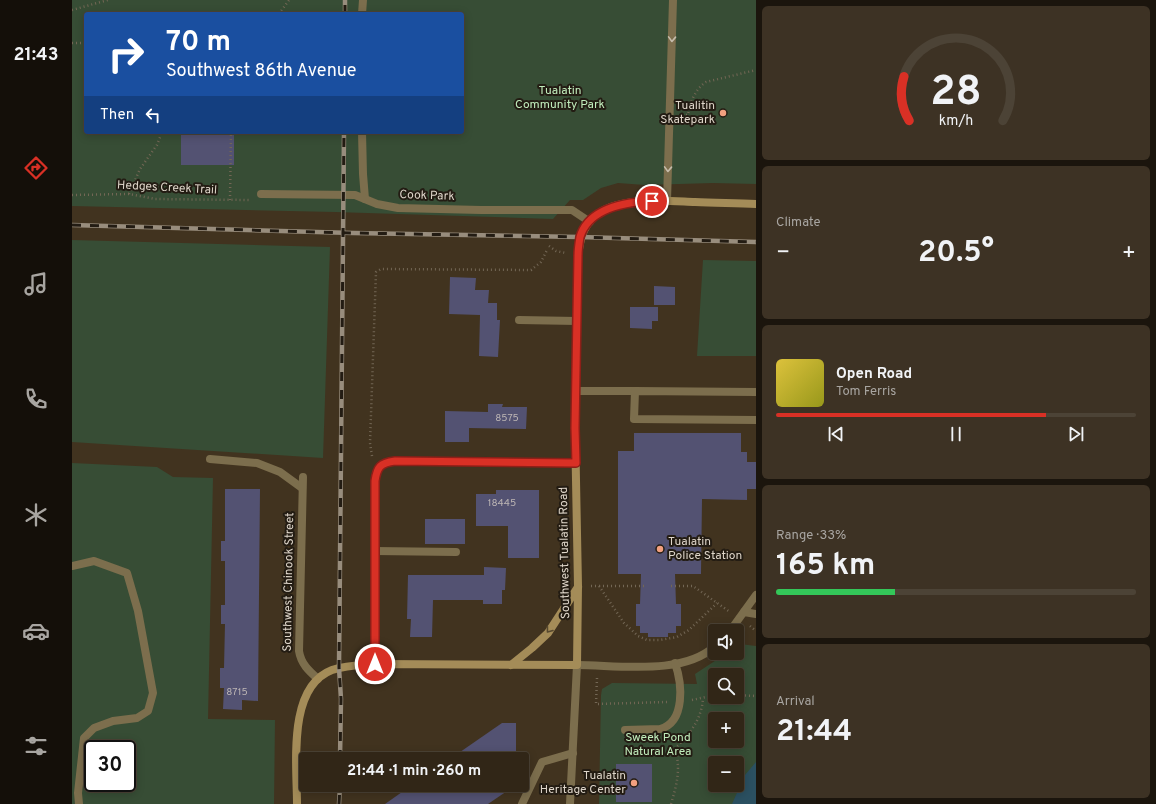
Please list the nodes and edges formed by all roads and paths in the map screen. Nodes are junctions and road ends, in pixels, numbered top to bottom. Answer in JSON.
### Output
{"nodes":[{"id":1,"x":108,"y":0,"type":"edge"},
{"id":2,"x":288,"y":0,"type":"edge"},
{"id":3,"x":363,"y":0,"type":"edge"},
{"id":4,"x":673,"y":0,"type":"edge"},
{"id":5,"x":72,"y":10,"type":"edge"},
{"id":6,"x":280,"y":12,"type":"edge"},
{"id":7,"x":362,"y":12,"type":"edge"},
{"id":8,"x":72,"y":43,"type":"edge"},
{"id":9,"x":84,"y":43,"type":"edge"},
{"id":10,"x":756,"y":70,"type":"edge"},
{"id":11,"x":688,"y":115,"type":"dead end"},
{"id":12,"x":161,"y":134,"type":"edge"},
{"id":13,"x":231,"y":134,"type":"edge"},
{"id":14,"x":362,"y":134,"type":"edge"},
{"id":15,"x":129,"y":194,"type":"junction"},
{"id":16,"x":261,"y":194,"type":"joint"},
{"id":17,"x":72,"y":195,"type":"edge"},
{"id":18,"x":365,"y":199,"type":"junction"},
{"id":19,"x":230,"y":200,"type":"junction"},
{"id":20,"x":667,"y":201,"type":"junction"},
{"id":21,"x":756,"y":204,"type":"edge"},
{"id":22,"x":590,"y":222,"type":"junction"},
{"id":23,"x":549,"y":246,"type":"dead end"},
{"id":24,"x":547,"y":250,"type":"dead end"},
{"id":25,"x":578,"y":256,"type":"junction"},
{"id":26,"x":519,"y":320,"type":"dead end"},
{"id":27,"x":576,"y":321,"type":"junction"},
{"id":28,"x":635,"y":390,"type":"junction"},
{"id":29,"x":576,"y":391,"type":"junction"},
{"id":30,"x":756,"y":392,"type":"edge"},
{"id":31,"x":756,"y":420,"type":"edge"},
{"id":32,"x":210,"y":459,"type":"dead end"},
{"id":33,"x":576,"y":463,"type":"junction"},
{"id":34,"x":381,"y":465,"type":"junction"},
{"id":35,"x":303,"y":477,"type":"dead end"},
{"id":36,"x":302,"y":488,"type":"junction"},
{"id":37,"x":375,"y":551,"type":"junction"},
{"id":38,"x":456,"y":552,"type":"dead end"},
{"id":39,"x":72,"y":566,"type":"edge"},
{"id":40,"x":578,"y":586,"type":"junction"},
{"id":41,"x":600,"y":586,"type":"junction"},
{"id":42,"x":645,"y":586,"type":"dead end"},
{"id":43,"x":671,"y":586,"type":"dead end"},
{"id":44,"x":756,"y":596,"type":"edge"},
{"id":45,"x":717,"y":602,"type":"junction"},
{"id":46,"x":756,"y":614,"type":"edge"},
{"id":47,"x":742,"y":615,"type":"junction"},
{"id":48,"x":735,"y":624,"type":"edge"},
{"id":49,"x":756,"y":631,"type":"edge"},
{"id":50,"x":708,"y":652,"type":"edge"},
{"id":51,"x":675,"y":663,"type":"junction"},
{"id":52,"x":375,"y":664,"type":"junction"},
{"id":53,"x":511,"y":665,"type":"junction"},
{"id":54,"x":577,"y":665,"type":"junction"},
{"id":55,"x":597,"y":665,"type":"junction"},
{"id":56,"x":318,"y":679,"type":"junction"},
{"id":57,"x":744,"y":695,"type":"edge"},
{"id":58,"x":756,"y":696,"type":"edge"},
{"id":59,"x":708,"y":697,"type":"edge"},
{"id":60,"x":703,"y":698,"type":"junction"},
{"id":61,"x":679,"y":702,"type":"junction"},
{"id":62,"x":625,"y":730,"type":"dead end"},
{"id":63,"x":574,"y":753,"type":"junction"},
{"id":64,"x":79,"y":804,"type":"edge"},
{"id":65,"x":297,"y":804,"type":"edge"},
{"id":66,"x":522,"y":804,"type":"edge"},
{"id":67,"x":570,"y":804,"type":"edge"},
{"id":68,"x":671,"y":804,"type":"edge"}],
"edges":[{"from":1,"to":5,"type":"path"},
{"from":2,"to":6,"type":"path"},
{"from":3,"to":7,"type":"street"},
{"from":4,"to":20,"type":"street","one_way":true},
{"from":8,"to":9,"type":"path"},
{"from":10,"to":11,"type":"path"},
{"from":12,"to":15,"type":"path"},
{"from":13,"to":19,"type":"path"},
{"from":14,"to":18,"type":"street"},
{"from":15,"to":17,"type":"path","name":"Hedges Creek Trail"},
{"from":15,"to":19,"type":"path","name":"Hedges Creek Trail"},
{"from":16,"to":18,"type":"street","name":"Cook Park"},
{"from":16,"to":19,"type":"path","name":"Hedges Creek Trail"},
{"from":18,"to":22,"type":"street","name":"Cook Park"},
{"from":20,"to":21,"type":"main road","name":"Southwest Tualatin Road"},
{"from":20,"to":22,"type":"main road","name":"Southwest Tualatin Road"},
{"from":22,"to":25,"type":"main road","name":"Southwest Tualatin Road"},
{"from":23,"to":25,"type":"path"},
{"from":24,"to":34,"type":"path"},
{"from":25,"to":27,"type":"main road","name":"Southwest Tualatin Road"},
{"from":26,"to":27,"type":"street"},
{"from":27,"to":29,"type":"main road","name":"Southwest Tualatin Road"},
{"from":28,"to":29,"type":"street"},
{"from":28,"to":30,"type":"street"},
{"from":28,"to":31,"type":"street"},
{"from":29,"to":33,"type":"main road","name":"Southwest Tualatin Road"},
{"from":32,"to":36,"type":"street"},
{"from":33,"to":34,"type":"street"},
{"from":33,"to":40,"type":"main road","name":"Southwest Tualatin Road"},
{"from":34,"to":37,"type":"street"},
{"from":35,"to":36,"type":"street","name":"Southwest Chinook Street"},
{"from":36,"to":56,"type":"street","name":"Southwest Chinook Street"},
{"from":37,"to":38,"type":"street"},
{"from":37,"to":52,"type":"street"},
{"from":39,"to":64,"type":"street"},
{"from":40,"to":41,"type":"path"},
{"from":40,"to":53,"type":"main road","one_way":true},
{"from":40,"to":54,"type":"main road","name":"Southwest Tualatin Road"},
{"from":41,"to":42,"type":"path"},
{"from":41,"to":45,"type":"path"},
{"from":43,"to":45,"type":"path"},
{"from":44,"to":47,"type":"street"},
{"from":45,"to":47,"type":"path"},
{"from":46,"to":47,"type":"street"},
{"from":47,"to":48,"type":"street"},
{"from":47,"to":49,"type":"path"},
{"from":50,"to":51,"type":"street"},
{"from":51,"to":55,"type":"street"},
{"from":51,"to":61,"type":"street"},
{"from":52,"to":53,"type":"main road"},
{"from":52,"to":56,"type":"main road"},
{"from":53,"to":54,"type":"main road"},
{"from":54,"to":55,"type":"street"},
{"from":54,"to":63,"type":"street"},
{"from":55,"to":61,"type":"path"},
{"from":56,"to":65,"type":"main road"},
{"from":57,"to":58,"type":"path"},
{"from":59,"to":60,"type":"path"},
{"from":60,"to":61,"type":"path"},
{"from":60,"to":68,"type":"path"},
{"from":61,"to":62,"type":"street"},
{"from":63,"to":66,"type":"street"},
{"from":63,"to":67,"type":"street"}]}
